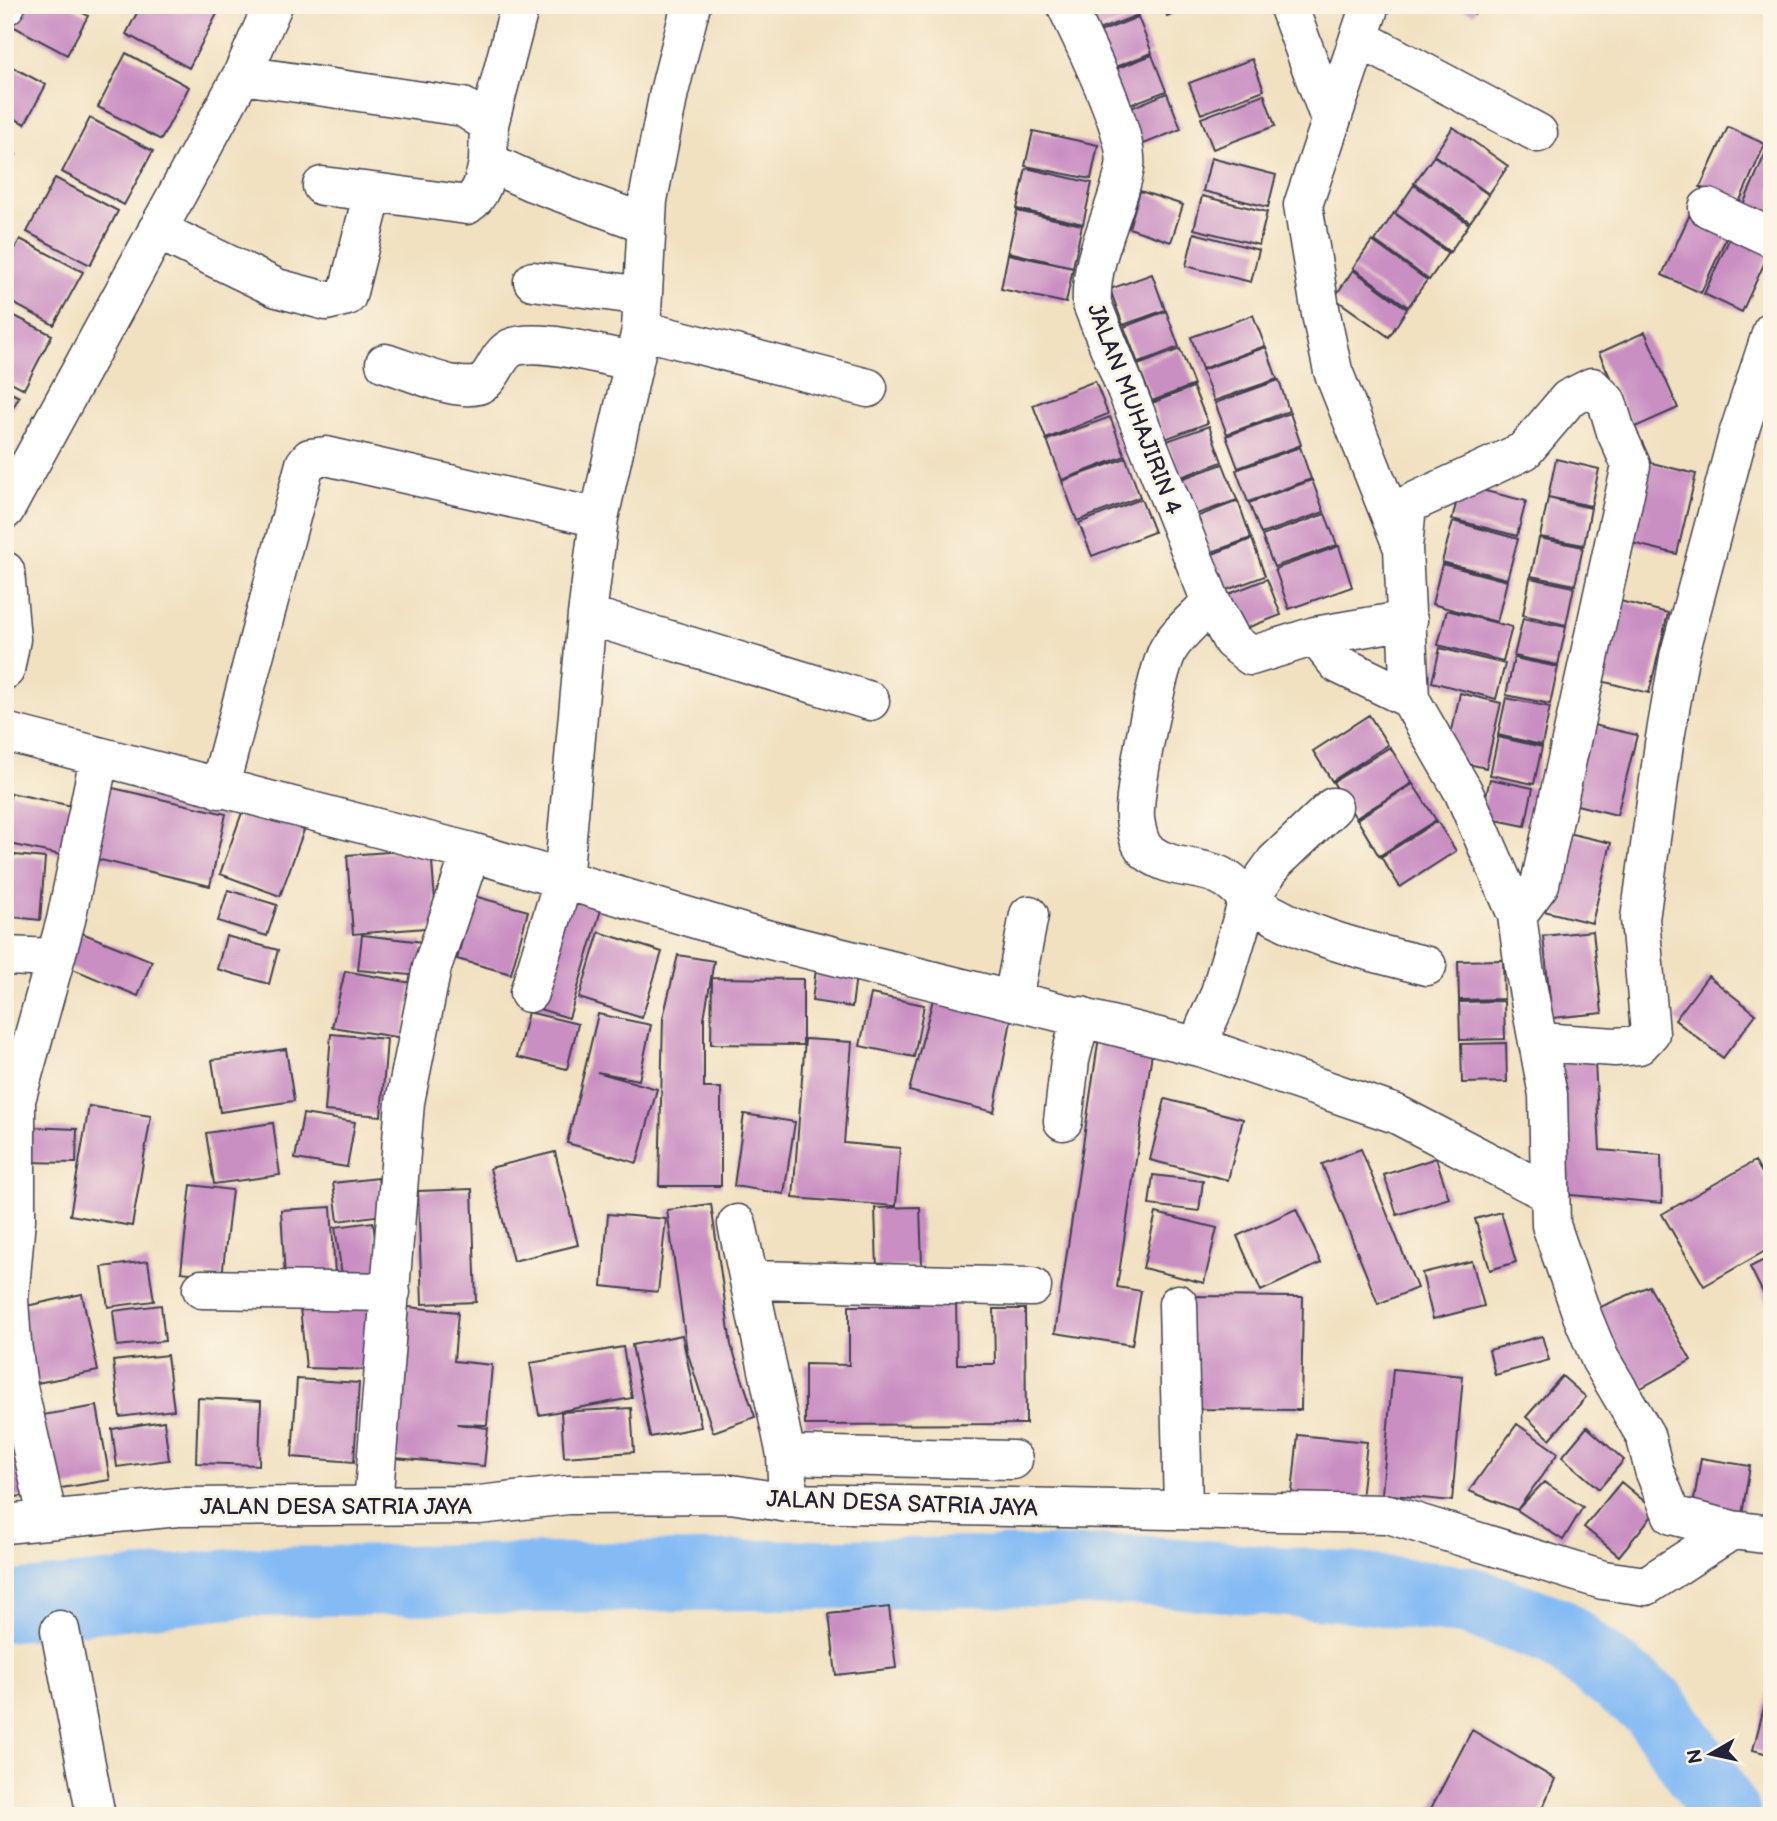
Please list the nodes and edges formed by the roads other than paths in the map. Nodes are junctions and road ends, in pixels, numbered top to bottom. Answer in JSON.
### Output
{"nodes":[{"id":1,"x":520,"y":5,"type":"edge"},
{"id":2,"x":691,"y":5,"type":"edge"},
{"id":3,"x":1066,"y":5,"type":"edge"},
{"id":4,"x":1288,"y":5,"type":"edge"},
{"id":5,"x":268,"y":7,"type":"edge"},
{"id":6,"x":1365,"y":22,"type":"edge"},
{"id":7,"x":242,"y":75,"type":"junction"},
{"id":8,"x":1330,"y":119,"type":"junction"},
{"id":9,"x":489,"y":124,"type":"junction"},
{"id":10,"x":1538,"y":132,"type":"dead end"},
{"id":11,"x":488,"y":162,"type":"junction"},
{"id":12,"x":322,"y":186,"type":"dead end"},
{"id":13,"x":373,"y":192,"type":"junction"},
{"id":14,"x":1708,"y":208,"type":"dead end"},
{"id":15,"x":647,"y":224,"type":"junction"},
{"id":16,"x":157,"y":230,"type":"junction"},
{"id":17,"x":1772,"y":238,"type":"edge"},
{"id":18,"x":533,"y":281,"type":"dead end"},
{"id":19,"x":1321,"y":314,"type":"junction"},
{"id":20,"x":639,"y":329,"type":"junction"},
{"id":21,"x":1772,"y":331,"type":"edge"},
{"id":22,"x":385,"y":363,"type":"dead end"},
{"id":23,"x":868,"y":388,"type":"dead end"},
{"id":24,"x":1407,"y":505,"type":"junction"},
{"id":25,"x":5,"y":510,"type":"edge"},
{"id":26,"x":599,"y":518,"type":"junction"},
{"id":27,"x":1403,"y":548,"type":"junction"},
{"id":28,"x":5,"y":570,"type":"edge"},
{"id":29,"x":1211,"y":602,"type":"junction"},
{"id":30,"x":587,"y":615,"type":"junction"},
{"id":31,"x":1408,"y":621,"type":"junction"},
{"id":32,"x":1315,"y":636,"type":"junction"},
{"id":33,"x":5,"y":670,"type":"edge"},
{"id":34,"x":1410,"y":699,"type":"junction"},
{"id":35,"x":870,"y":701,"type":"dead end"},
{"id":36,"x":5,"y":732,"type":"edge"},
{"id":37,"x":99,"y":758,"type":"junction"},
{"id":38,"x":219,"y":789,"type":"junction"},
{"id":39,"x":1333,"y":807,"type":"dead end"},
{"id":40,"x":471,"y":852,"type":"junction"},
{"id":41,"x":563,"y":881,"type":"junction"},
{"id":42,"x":1248,"y":900,"type":"junction"},
{"id":43,"x":1029,"y":915,"type":"dead end"},
{"id":44,"x":1517,"y":915,"type":"junction"},
{"id":45,"x":5,"y":956,"type":"edge"},
{"id":46,"x":55,"y":958,"type":"junction"},
{"id":47,"x":1427,"y":966,"type":"dead end"},
{"id":48,"x":529,"y":993,"type":"dead end"},
{"id":49,"x":1013,"y":999,"type":"junction"},
{"id":50,"x":1081,"y":1016,"type":"junction"},
{"id":51,"x":1540,"y":1042,"type":"junction"},
{"id":52,"x":1203,"y":1048,"type":"junction"},
{"id":53,"x":10,"y":1116,"type":"edge"},
{"id":54,"x":1063,"y":1121,"type":"dead end"},
{"id":55,"x":1548,"y":1193,"type":"junction"},
{"id":56,"x":737,"y":1224,"type":"dead end"},
{"id":57,"x":751,"y":1280,"type":"junction"},
{"id":58,"x":1032,"y":1287,"type":"dead end"},
{"id":59,"x":202,"y":1289,"type":"dead end"},
{"id":60,"x":391,"y":1292,"type":"junction"},
{"id":61,"x":1178,"y":1304,"type":"dead end"},
{"id":62,"x":786,"y":1455,"type":"junction"},
{"id":63,"x":1013,"y":1460,"type":"dead end"},
{"id":64,"x":788,"y":1503,"type":"junction"},
{"id":65,"x":373,"y":1505,"type":"junction"},
{"id":66,"x":1183,"y":1508,"type":"junction"},
{"id":67,"x":48,"y":1520,"type":"junction"},
{"id":68,"x":5,"y":1524,"type":"edge"},
{"id":69,"x":1732,"y":1530,"type":"junction"},
{"id":70,"x":1772,"y":1535,"type":"edge"},
{"id":71,"x":60,"y":1630,"type":"dead end"},
{"id":72,"x":96,"y":1816,"type":"edge"}],
"edges":[{"from":1,"to":9,"type":"street"},
{"from":2,"to":15,"type":"street"},
{"from":3,"to":29,"type":"street","name":"JALAN MUHAJIRIN 4"},
{"from":4,"to":8,"type":"street"},
{"from":5,"to":7,"type":"street"},
{"from":6,"to":8,"type":"street"},
{"from":6,"to":10,"type":"street"},
{"from":7,"to":9,"type":"street"},
{"from":7,"to":16,"type":"street"},
{"from":8,"to":19,"type":"street"},
{"from":9,"to":11,"type":"street"},
{"from":11,"to":13,"type":"street"},
{"from":11,"to":15,"type":"street"},
{"from":12,"to":13,"type":"street"},
{"from":13,"to":16,"type":"street"},
{"from":14,"to":17,"type":"street"},
{"from":15,"to":20,"type":"street"},
{"from":16,"to":25,"type":"street"},
{"from":18,"to":20,"type":"street"},
{"from":19,"to":24,"type":"street"},
{"from":19,"to":27,"type":"street"},
{"from":20,"to":22,"type":"street"},
{"from":20,"to":23,"type":"street"},
{"from":20,"to":26,"type":"street"},
{"from":21,"to":51,"type":"street"},
{"from":24,"to":27,"type":"street"},
{"from":24,"to":44,"type":"street"},
{"from":26,"to":30,"type":"street"},
{"from":26,"to":38,"type":"street"},
{"from":27,"to":31,"type":"street"},
{"from":28,"to":33,"type":"street"},
{"from":29,"to":32,"type":"street","name":"JALAN MUHAJIRIN 4"},
{"from":29,"to":42,"type":"street"},
{"from":30,"to":35,"type":"street"},
{"from":30,"to":41,"type":"street"},
{"from":31,"to":32,"type":"street"},
{"from":31,"to":34,"type":"street"},
{"from":32,"to":34,"type":"street"},
{"from":34,"to":44,"type":"street"},
{"from":36,"to":37,"type":"street"},
{"from":37,"to":38,"type":"street"},
{"from":37,"to":46,"type":"street"},
{"from":38,"to":40,"type":"street"},
{"from":39,"to":42,"type":"street"},
{"from":40,"to":41,"type":"street"},
{"from":40,"to":60,"type":"street"},
{"from":41,"to":48,"type":"street"},
{"from":41,"to":49,"type":"street"},
{"from":42,"to":47,"type":"street"},
{"from":42,"to":52,"type":"street"},
{"from":43,"to":49,"type":"street"},
{"from":44,"to":51,"type":"street"},
{"from":45,"to":46,"type":"street"},
{"from":46,"to":53,"type":"street"},
{"from":49,"to":50,"type":"street"},
{"from":50,"to":52,"type":"street"},
{"from":50,"to":54,"type":"street"},
{"from":51,"to":55,"type":"street"},
{"from":52,"to":55,"type":"street"},
{"from":53,"to":67,"type":"street"},
{"from":55,"to":69,"type":"street"},
{"from":56,"to":57,"type":"street"},
{"from":57,"to":58,"type":"street"},
{"from":57,"to":62,"type":"street"},
{"from":59,"to":60,"type":"street"},
{"from":60,"to":65,"type":"street"},
{"from":61,"to":66,"type":"street"},
{"from":62,"to":63,"type":"street"},
{"from":62,"to":64,"type":"street"},
{"from":64,"to":65,"type":"street","name":"JALAN DESA SATRIA JAYA"},
{"from":64,"to":66,"type":"street","name":"JALAN DESA SATRIA JAYA"},
{"from":65,"to":67,"type":"street","name":"JALAN DESA SATRIA JAYA"},
{"from":66,"to":69,"type":"street","name":"JALAN DESA SATRIA JAYA"},
{"from":67,"to":68,"type":"street","name":"JALAN DESA SATRIA JAYA"},
{"from":69,"to":70,"type":"street"},
{"from":71,"to":72,"type":"street"}]}
